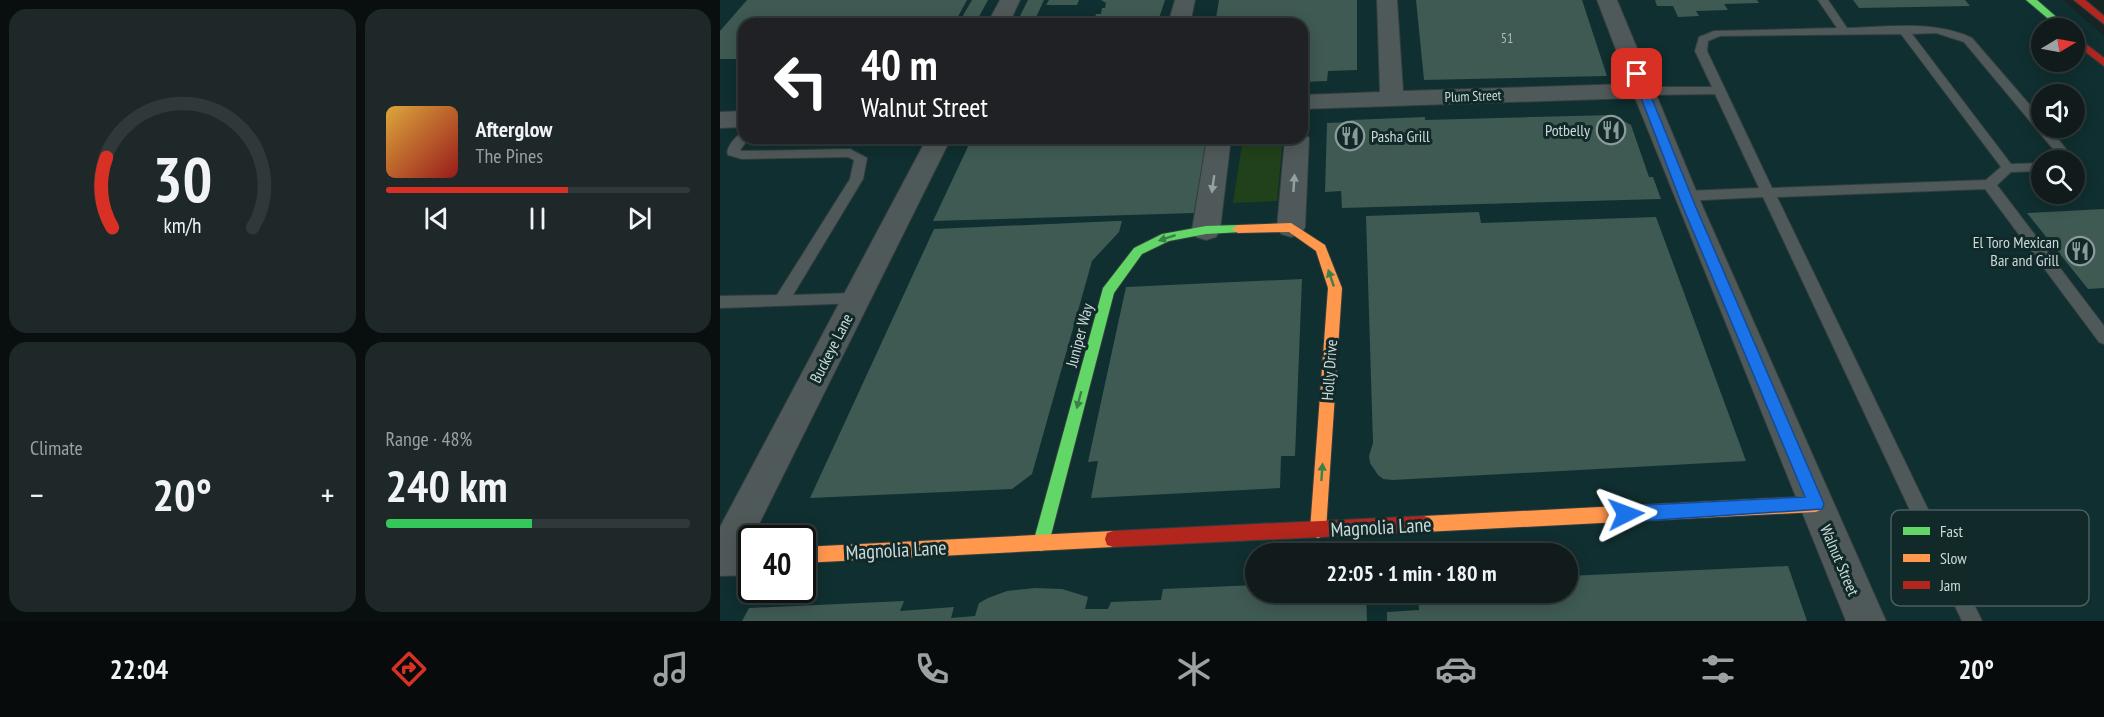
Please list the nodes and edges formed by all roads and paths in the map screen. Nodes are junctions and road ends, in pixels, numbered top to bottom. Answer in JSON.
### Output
{"nodes":[{"id":1,"x":1010,"y":0,"type":"edge"},
{"id":2,"x":1185,"y":0,"type":"edge"},
{"id":3,"x":1388,"y":0,"type":"edge"},
{"id":4,"x":1607,"y":0,"type":"edge"},
{"id":5,"x":1823,"y":0,"type":"edge"},
{"id":6,"x":2031,"y":0,"type":"edge"},
{"id":7,"x":2079,"y":0,"type":"edge"},
{"id":8,"x":1001,"y":18,"type":"edge"},
{"id":9,"x":1180,"y":18,"type":"edge"},
{"id":10,"x":2052,"y":18,"type":"edge"},
{"id":11,"x":2104,"y":21,"type":"edge"},
{"id":12,"x":1904,"y":30,"type":"junction"},
{"id":13,"x":1844,"y":31,"type":"junction"},
{"id":14,"x":2085,"y":47,"type":"edge"},
{"id":15,"x":2104,"y":63,"type":"edge"},
{"id":16,"x":1719,"y":90,"type":"junction"},
{"id":17,"x":1644,"y":91,"type":"junction"},
{"id":18,"x":1392,"y":99,"type":"junction"},
{"id":19,"x":1308,"y":102,"type":"edge"},
{"id":20,"x":738,"y":119,"type":"edge"},
{"id":21,"x":720,"y":120,"type":"edge"},
{"id":22,"x":738,"y":144,"type":"edge"},
{"id":23,"x":936,"y":144,"type":"edge"},
{"id":24,"x":1218,"y":144,"type":"edge"},
{"id":25,"x":1297,"y":144,"type":"edge"},
{"id":26,"x":2060,"y":150,"type":"edge"},
{"id":27,"x":742,"y":155,"type":"junction"},
{"id":28,"x":720,"y":158,"type":"edge"},
{"id":29,"x":2031,"y":167,"type":"edge"},
{"id":30,"x":2008,"y":168,"type":"junction"},
{"id":31,"x":1989,"y":184,"type":"junction"},
{"id":32,"x":1767,"y":193,"type":"junction"},
{"id":33,"x":1685,"y":196,"type":"junction"},
{"id":34,"x":1291,"y":228,"type":"junction"},
{"id":35,"x":1206,"y":230,"type":"junction"},
{"id":36,"x":856,"y":299,"type":"junction"},
{"id":37,"x":782,"y":300,"type":"junction"},
{"id":38,"x":720,"y":302,"type":"edge"},
{"id":39,"x":2104,"y":338,"type":"edge"},
{"id":40,"x":1816,"y":504,"type":"junction"},
{"id":41,"x":1919,"y":510,"type":"edge"},
{"id":42,"x":1318,"y":530,"type":"junction"},
{"id":43,"x":1041,"y":543,"type":"junction"},
{"id":44,"x":816,"y":554,"type":"edge"},
{"id":45,"x":732,"y":558,"type":"edge"},
{"id":46,"x":1965,"y":606,"type":"edge"},
{"id":47,"x":1866,"y":621,"type":"edge"},
{"id":48,"x":1972,"y":621,"type":"edge"}],
"edges":[{"from":1,"to":8,"type":"street"},
{"from":2,"to":9,"type":"street"},
{"from":3,"to":18,"type":"street"},
{"from":4,"to":17,"type":"street","name":"Walnut Street"},
{"from":5,"to":13,"type":"lane"},
{"from":6,"to":10,"type":"street"},
{"from":7,"to":11,"type":"street"},
{"from":12,"to":13,"type":"lane"},
{"from":12,"to":26,"type":"lane"},
{"from":12,"to":30,"type":"lane"},
{"from":13,"to":16,"type":"lane"},
{"from":14,"to":15,"type":"street"},
{"from":16,"to":17,"type":"lane"},
{"from":16,"to":32,"type":"lane"},
{"from":17,"to":18,"type":"street","name":"Plum Street"},
{"from":17,"to":33,"type":"street","name":"Walnut Street"},
{"from":18,"to":19,"type":"street","name":"Plum Street"},
{"from":20,"to":21,"type":"street"},
{"from":22,"to":27,"type":"lane"},
{"from":23,"to":36,"type":"street","name":"Buckeye Lane"},
{"from":24,"to":35,"type":"street","one_way":true},
{"from":34,"to":25,"type":"street","one_way":true},
{"from":27,"to":28,"type":"lane"},
{"from":27,"to":37,"type":"lane"},
{"from":29,"to":30,"type":"lane"},
{"from":30,"to":31,"type":"lane"},
{"from":31,"to":32,"type":"lane"},
{"from":31,"to":39,"type":"lane"},
{"from":32,"to":33,"type":"lane"},
{"from":32,"to":41,"type":"lane"},
{"from":33,"to":40,"type":"street","name":"Walnut Street"},
{"from":34,"to":35,"type":"street","name":"Juniper Way"},
{"from":42,"to":34,"type":"street","name":"Holly Drive","one_way":true},
{"from":35,"to":43,"type":"street","name":"Juniper Way","one_way":true},
{"from":36,"to":37,"type":"lane"},
{"from":36,"to":45,"type":"street","name":"Buckeye Lane"},
{"from":37,"to":38,"type":"lane"},
{"from":40,"to":42,"type":"street","name":"Magnolia Lane"},
{"from":40,"to":47,"type":"street","name":"Walnut Street"},
{"from":42,"to":43,"type":"street","name":"Magnolia Lane"},
{"from":43,"to":44,"type":"street","name":"Magnolia Lane"},
{"from":46,"to":48,"type":"lane"}]}
